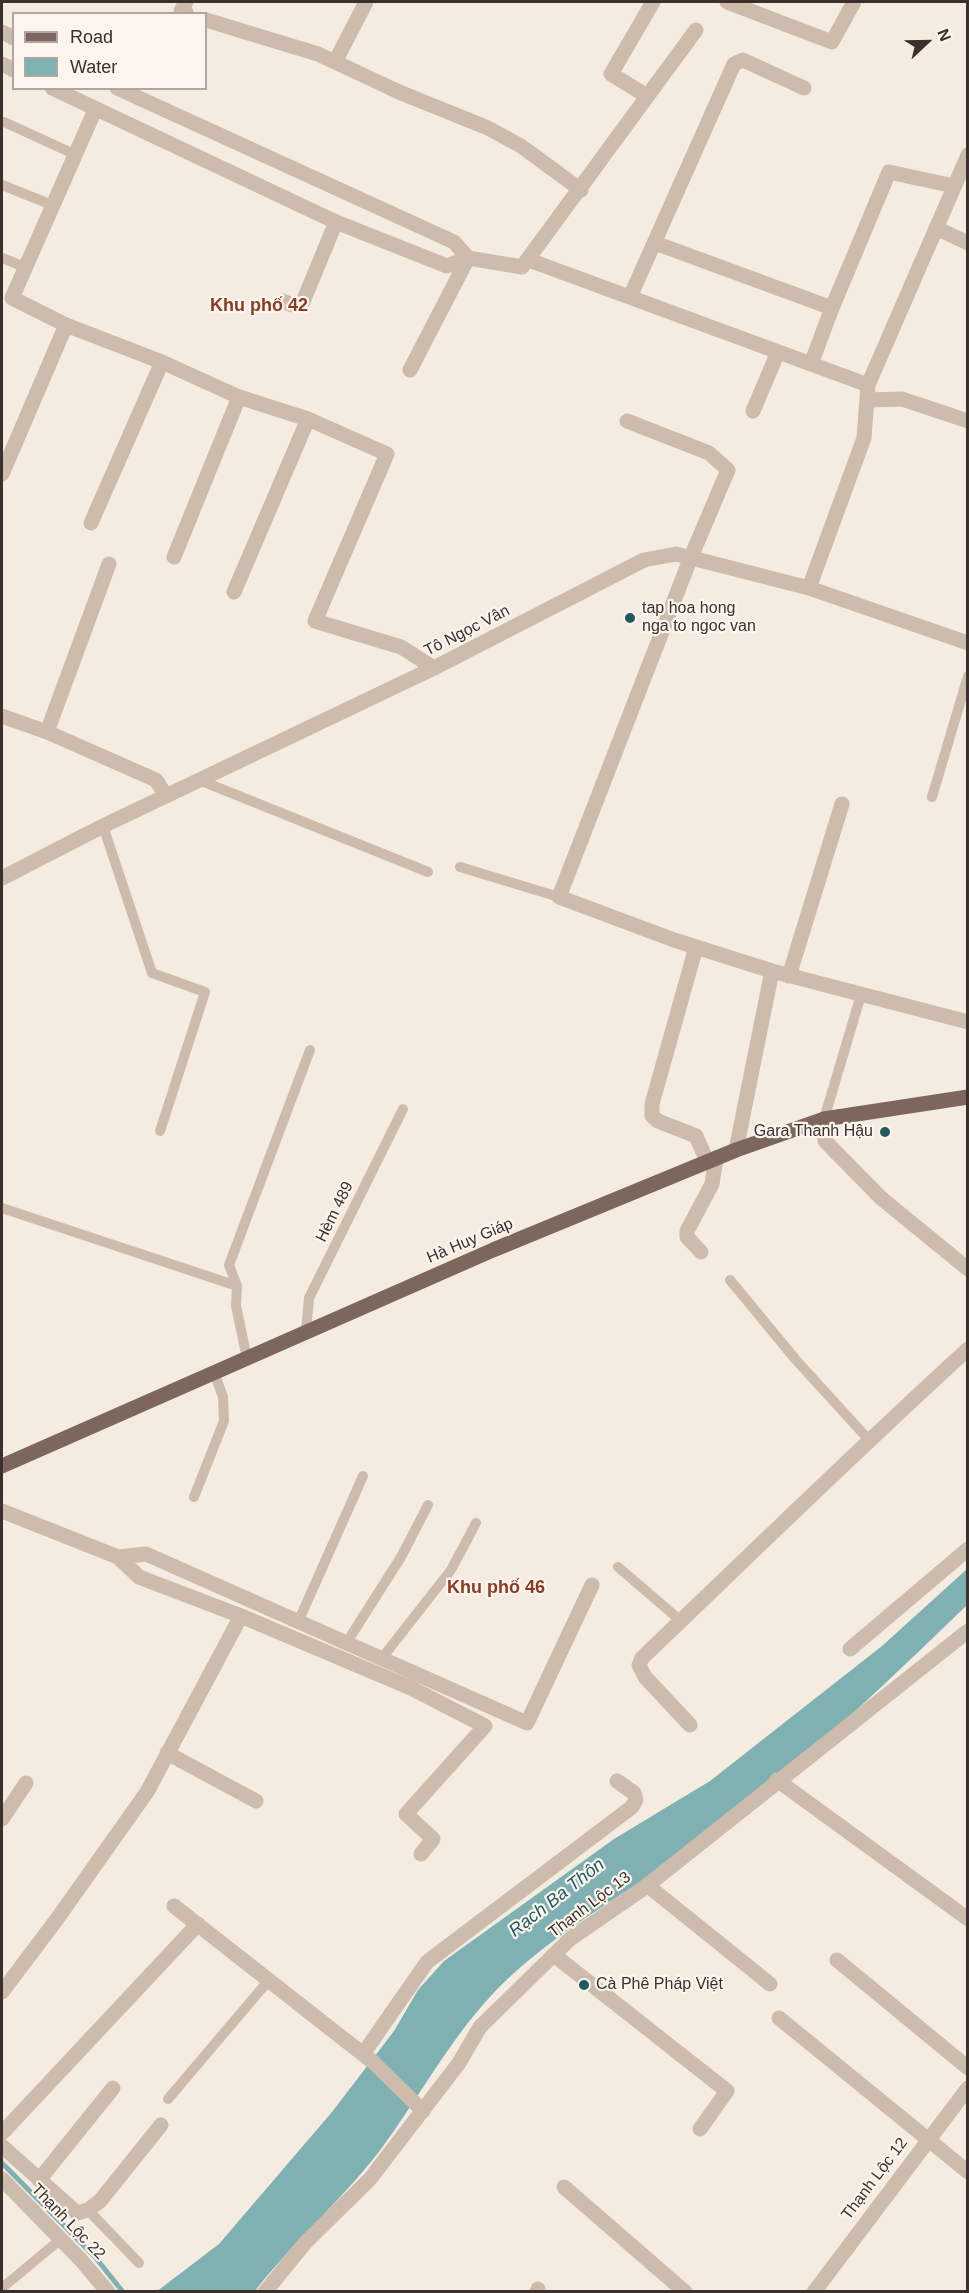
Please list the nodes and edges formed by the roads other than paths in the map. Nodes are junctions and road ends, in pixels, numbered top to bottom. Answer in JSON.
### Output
{"nodes":[{"id":1,"x":366,"y":2,"type":"edge"},
{"id":2,"x":653,"y":2,"type":"edge"},
{"id":3,"x":727,"y":2,"type":"edge"},
{"id":4,"x":854,"y":2,"type":"edge"},
{"id":5,"x":207,"y":20,"type":"edge"},
{"id":6,"x":696,"y":30,"type":"dead end"},
{"id":7,"x":334,"y":62,"type":"junction"},
{"id":8,"x":804,"y":88,"type":"dead end"},
{"id":9,"x":56,"y":90,"type":"edge"},
{"id":10,"x":126,"y":90,"type":"edge"},
{"id":11,"x":647,"y":96,"type":"junction"},
{"id":12,"x":95,"y":110,"type":"junction"},
{"id":13,"x":4,"y":122,"type":"dead end"},
{"id":14,"x":74,"y":154,"type":"junction"},
{"id":15,"x":968,"y":155,"type":"edge"},
{"id":16,"x":2,"y":185,"type":"edge"},
{"id":17,"x":954,"y":186,"type":"junction"},
{"id":18,"x":581,"y":190,"type":"junction"},
{"id":19,"x":52,"y":205,"type":"junction"},
{"id":20,"x":336,"y":222,"type":"junction"},
{"id":21,"x":936,"y":228,"type":"junction"},
{"id":22,"x":655,"y":243,"type":"junction"},
{"id":23,"x":968,"y":243,"type":"edge"},
{"id":24,"x":2,"y":258,"type":"edge"},
{"id":25,"x":468,"y":258,"type":"junction"},
{"id":26,"x":529,"y":260,"type":"junction"},
{"id":27,"x":25,"y":267,"type":"junction"},
{"id":28,"x":630,"y":297,"type":"junction"},
{"id":29,"x":283,"y":301,"type":"dead end"},
{"id":30,"x":832,"y":308,"type":"junction"},
{"id":31,"x":66,"y":325,"type":"junction"},
{"id":32,"x":778,"y":352,"type":"junction"},
{"id":33,"x":162,"y":362,"type":"junction"},
{"id":34,"x":811,"y":364,"type":"junction"},
{"id":35,"x":410,"y":370,"type":"dead end"},
{"id":36,"x":867,"y":392,"type":"junction"},
{"id":37,"x":239,"y":397,"type":"junction"},
{"id":38,"x":753,"y":411,"type":"dead end"},
{"id":39,"x":308,"y":419,"type":"junction"},
{"id":40,"x":627,"y":421,"type":"dead end"},
{"id":41,"x":968,"y":421,"type":"edge"},
{"id":42,"x":2,"y":474,"type":"edge"},
{"id":43,"x":91,"y":523,"type":"dead end"},
{"id":44,"x":174,"y":557,"type":"dead end"},
{"id":45,"x":691,"y":557,"type":"junction"},
{"id":46,"x":109,"y":564,"type":"dead end"},
{"id":47,"x":809,"y":588,"type":"junction"},
{"id":48,"x":234,"y":592,"type":"dead end"},
{"id":49,"x":968,"y":643,"type":"edge"},
{"id":50,"x":434,"y":668,"type":"junction"},
{"id":51,"x":968,"y":676,"type":"edge"},
{"id":52,"x":2,"y":716,"type":"edge"},
{"id":53,"x":47,"y":732,"type":"junction"},
{"id":54,"x":200,"y":780,"type":"junction"},
{"id":55,"x":166,"y":796,"type":"junction"},
{"id":56,"x":932,"y":797,"type":"dead end"},
{"id":57,"x":842,"y":804,"type":"dead end"},
{"id":58,"x":103,"y":826,"type":"junction"},
{"id":59,"x":460,"y":867,"type":"dead end"},
{"id":60,"x":428,"y":872,"type":"dead end"},
{"id":61,"x":2,"y":878,"type":"edge"},
{"id":62,"x":559,"y":897,"type":"junction"},
{"id":63,"x":696,"y":947,"type":"junction"},
{"id":64,"x":772,"y":971,"type":"junction"},
{"id":65,"x":789,"y":976,"type":"junction"},
{"id":66,"x":861,"y":995,"type":"junction"},
{"id":67,"x":968,"y":1022,"type":"edge"},
{"id":68,"x":310,"y":1050,"type":"dead end"},
{"id":69,"x":968,"y":1096,"type":"edge"},
{"id":70,"x":403,"y":1109,"type":"dead end"},
{"id":71,"x":824,"y":1119,"type":"junction"},
{"id":72,"x":160,"y":1131,"type":"dead end"},
{"id":73,"x":736,"y":1150,"type":"junction"},
{"id":74,"x":711,"y":1160,"type":"junction"},
{"id":75,"x":2,"y":1208,"type":"edge"},
{"id":76,"x":701,"y":1252,"type":"dead end"},
{"id":77,"x":968,"y":1269,"type":"edge"},
{"id":78,"x":730,"y":1280,"type":"dead end"},
{"id":79,"x":237,"y":1286,"type":"junction"},
{"id":80,"x":306,"y":1331,"type":"junction"},
{"id":81,"x":968,"y":1348,"type":"edge"},
{"id":82,"x":247,"y":1358,"type":"junction"},
{"id":83,"x":214,"y":1372,"type":"junction"},
{"id":84,"x":869,"y":1440,"type":"junction"},
{"id":85,"x":2,"y":1466,"type":"edge"},
{"id":86,"x":363,"y":1476,"type":"dead end"},
{"id":87,"x":194,"y":1497,"type":"dead end"},
{"id":88,"x":428,"y":1505,"type":"dead end"},
{"id":89,"x":2,"y":1511,"type":"edge"},
{"id":90,"x":476,"y":1523,"type":"dead end"},
{"id":91,"x":968,"y":1549,"type":"edge"},
{"id":92,"x":118,"y":1557,"type":"junction"},
{"id":93,"x":618,"y":1567,"type":"dead end"},
{"id":94,"x":592,"y":1585,"type":"dead end"},
{"id":95,"x":241,"y":1616,"type":"junction"},
{"id":96,"x":299,"y":1620,"type":"junction"},
{"id":97,"x":681,"y":1622,"type":"junction"},
{"id":98,"x":968,"y":1631,"type":"edge"},
{"id":99,"x":347,"y":1642,"type":"junction"},
{"id":100,"x":850,"y":1649,"type":"dead end"},
{"id":101,"x":382,"y":1658,"type":"junction"},
{"id":102,"x":690,"y":1725,"type":"dead end"},
{"id":103,"x":167,"y":1754,"type":"junction"},
{"id":104,"x":777,"y":1780,"type":"junction"},
{"id":105,"x":617,"y":1781,"type":"dead end"},
{"id":106,"x":26,"y":1783,"type":"dead end"},
{"id":107,"x":256,"y":1801,"type":"dead end"},
{"id":108,"x":2,"y":1819,"type":"edge"},
{"id":109,"x":421,"y":1854,"type":"dead end"},
{"id":110,"x":647,"y":1885,"type":"junction"},
{"id":111,"x":174,"y":1906,"type":"dead end"},
{"id":112,"x":968,"y":1919,"type":"edge"},
{"id":113,"x":198,"y":1924,"type":"junction"},
{"id":114,"x":554,"y":1955,"type":"junction"},
{"id":115,"x":837,"y":1960,"type":"dead end"},
{"id":116,"x":269,"y":1980,"type":"junction"},
{"id":117,"x":770,"y":1984,"type":"dead end"},
{"id":118,"x":2,"y":1992,"type":"edge"},
{"id":119,"x":779,"y":2018,"type":"dead end"},
{"id":120,"x":368,"y":2058,"type":"junction"},
{"id":121,"x":968,"y":2068,"type":"edge"},
{"id":122,"x":113,"y":2088,"type":"dead end"},
{"id":123,"x":968,"y":2088,"type":"edge"},
{"id":124,"x":168,"y":2099,"type":"dead end"},
{"id":125,"x":420,"y":2108,"type":"junction"},
{"id":126,"x":161,"y":2125,"type":"dead end"},
{"id":127,"x":700,"y":2130,"type":"dead end"},
{"id":128,"x":2,"y":2133,"type":"edge"},
{"id":129,"x":927,"y":2140,"type":"junction"},
{"id":130,"x":2,"y":2146,"type":"edge"},
{"id":131,"x":968,"y":2172,"type":"edge"},
{"id":132,"x":2,"y":2179,"type":"edge"},
{"id":133,"x":39,"y":2180,"type":"junction"},
{"id":134,"x":564,"y":2187,"type":"dead end"},
{"id":135,"x":88,"y":2210,"type":"junction"},
{"id":136,"x":61,"y":2239,"type":"junction"},
{"id":137,"x":139,"y":2263,"type":"dead end"},
{"id":138,"x":2,"y":2288,"type":"edge"},
{"id":139,"x":816,"y":2290,"type":"edge"},
{"id":140,"x":108,"y":2292,"type":"edge"},
{"id":141,"x":266,"y":2292,"type":"edge"},
{"id":142,"x":685,"y":2292,"type":"edge"}],
"edges":[{"from":1,"to":7,"type":"street"},
{"from":2,"to":11,"type":"street"},
{"from":3,"to":4,"type":"street"},
{"from":5,"to":7,"type":"street"},
{"from":6,"to":11,"type":"street"},
{"from":7,"to":18,"type":"street"},
{"from":8,"to":22,"type":"street"},
{"from":9,"to":12,"type":"street"},
{"from":10,"to":25,"type":"street"},
{"from":11,"to":18,"type":"street"},
{"from":12,"to":14,"type":"street"},
{"from":12,"to":20,"type":"street"},
{"from":13,"to":14,"type":"lane"},
{"from":14,"to":19,"type":"street"},
{"from":15,"to":17,"type":"street"},
{"from":16,"to":19,"type":"lane"},
{"from":17,"to":21,"type":"street"},
{"from":17,"to":30,"type":"street"},
{"from":18,"to":26,"type":"street"},
{"from":19,"to":27,"type":"street"},
{"from":20,"to":25,"type":"street"},
{"from":20,"to":29,"type":"street"},
{"from":21,"to":23,"type":"street"},
{"from":21,"to":36,"type":"street"},
{"from":22,"to":28,"type":"street"},
{"from":22,"to":30,"type":"street"},
{"from":24,"to":27,"type":"lane"},
{"from":25,"to":26,"type":"street"},
{"from":25,"to":35,"type":"street"},
{"from":26,"to":28,"type":"street"},
{"from":27,"to":31,"type":"street"},
{"from":28,"to":32,"type":"street"},
{"from":30,"to":34,"type":"street"},
{"from":31,"to":33,"type":"street"},
{"from":31,"to":42,"type":"street"},
{"from":32,"to":34,"type":"street"},
{"from":32,"to":38,"type":"street"},
{"from":33,"to":37,"type":"street"},
{"from":33,"to":43,"type":"street"},
{"from":34,"to":36,"type":"street"},
{"from":36,"to":41,"type":"street"},
{"from":36,"to":47,"type":"street"},
{"from":37,"to":39,"type":"street"},
{"from":37,"to":44,"type":"street"},
{"from":39,"to":48,"type":"street"},
{"from":39,"to":50,"type":"street"},
{"from":40,"to":45,"type":"street"},
{"from":45,"to":47,"type":"street","name":"Tô Ngọc Vân"},
{"from":45,"to":50,"type":"street","name":"Tô Ngọc Vân"},
{"from":45,"to":62,"type":"street"},
{"from":46,"to":53,"type":"street"},
{"from":47,"to":49,"type":"street","name":"Tô Ngọc Vân"},
{"from":50,"to":54,"type":"street","name":"Tô Ngọc Vân"},
{"from":51,"to":56,"type":"lane"},
{"from":52,"to":53,"type":"street"},
{"from":53,"to":55,"type":"street"},
{"from":54,"to":55,"type":"street","name":"Tô Ngọc Vân"},
{"from":54,"to":60,"type":"lane"},
{"from":55,"to":58,"type":"street","name":"Tô Ngọc Vân"},
{"from":57,"to":65,"type":"street"},
{"from":58,"to":61,"type":"street","name":"Tô Ngọc Vân"},
{"from":58,"to":72,"type":"lane"},
{"from":59,"to":62,"type":"lane"},
{"from":62,"to":63,"type":"street"},
{"from":63,"to":64,"type":"street"},
{"from":63,"to":74,"type":"street"},
{"from":64,"to":65,"type":"street"},
{"from":64,"to":73,"type":"street"},
{"from":65,"to":66,"type":"street"},
{"from":66,"to":67,"type":"street"},
{"from":66,"to":71,"type":"lane"},
{"from":68,"to":79,"type":"lane"},
{"from":69,"to":71,"type":"main road","name":"Hà Huy Giáp"},
{"from":70,"to":80,"type":"lane","name":"Hèm 489"},
{"from":71,"to":73,"type":"main road","name":"Hà Huy Giáp"},
{"from":71,"to":77,"type":"street"},
{"from":73,"to":74,"type":"main road","name":"Hà Huy Giáp"},
{"from":74,"to":76,"type":"street"},
{"from":74,"to":80,"type":"main road","name":"Hà Huy Giáp"},
{"from":75,"to":79,"type":"lane"},
{"from":78,"to":84,"type":"lane"},
{"from":79,"to":82,"type":"lane"},
{"from":80,"to":82,"type":"main road","name":"Hà Huy Giáp"},
{"from":81,"to":84,"type":"street"},
{"from":82,"to":83,"type":"main road","name":"Hà Huy Giáp"},
{"from":83,"to":85,"type":"main road","name":"Hà Huy Giáp"},
{"from":83,"to":87,"type":"lane"},
{"from":84,"to":97,"type":"street"},
{"from":86,"to":96,"type":"lane"},
{"from":88,"to":99,"type":"lane"},
{"from":89,"to":92,"type":"street"},
{"from":90,"to":101,"type":"lane"},
{"from":91,"to":100,"type":"street"},
{"from":92,"to":95,"type":"street"},
{"from":92,"to":96,"type":"street"},
{"from":93,"to":97,"type":"lane"},
{"from":94,"to":101,"type":"street"},
{"from":95,"to":103,"type":"street"},
{"from":95,"to":109,"type":"street"},
{"from":96,"to":99,"type":"street"},
{"from":97,"to":102,"type":"street"},
{"from":98,"to":104,"type":"street","name":"Thạnh Lộc 13"},
{"from":99,"to":101,"type":"street"},
{"from":103,"to":107,"type":"street"},
{"from":103,"to":118,"type":"street"},
{"from":104,"to":110,"type":"street","name":"Thạnh Lộc 13"},
{"from":104,"to":112,"type":"street"},
{"from":105,"to":120,"type":"street"},
{"from":106,"to":108,"type":"street"},
{"from":110,"to":114,"type":"street","name":"Thạnh Lộc 13"},
{"from":110,"to":117,"type":"street"},
{"from":111,"to":113,"type":"street"},
{"from":113,"to":116,"type":"street"},
{"from":113,"to":128,"type":"street"},
{"from":114,"to":125,"type":"street","name":"Thạnh Lộc 13"},
{"from":114,"to":127,"type":"street"},
{"from":115,"to":121,"type":"street"},
{"from":116,"to":120,"type":"street"},
{"from":116,"to":124,"type":"lane"},
{"from":119,"to":129,"type":"street"},
{"from":120,"to":125,"type":"street"},
{"from":122,"to":133,"type":"street"},
{"from":123,"to":129,"type":"street","name":"Thạnh Lộc 12"},
{"from":125,"to":141,"type":"street","name":"Thạnh Lộc 13"},
{"from":126,"to":135,"type":"street","name":"Thạnh Lộc 22"},
{"from":129,"to":131,"type":"street"},
{"from":129,"to":139,"type":"street","name":"Thạnh Lộc 12"},
{"from":130,"to":133,"type":"street","name":"Thạnh Lộc 22"},
{"from":132,"to":136,"type":"street","name":"Thạnh Lộc 22"},
{"from":133,"to":135,"type":"street","name":"Thạnh Lộc 22"},
{"from":134,"to":142,"type":"street"},
{"from":135,"to":137,"type":"lane"},
{"from":136,"to":138,"type":"lane"},
{"from":136,"to":140,"type":"street","name":"Thạnh Lộc 22"}]}
